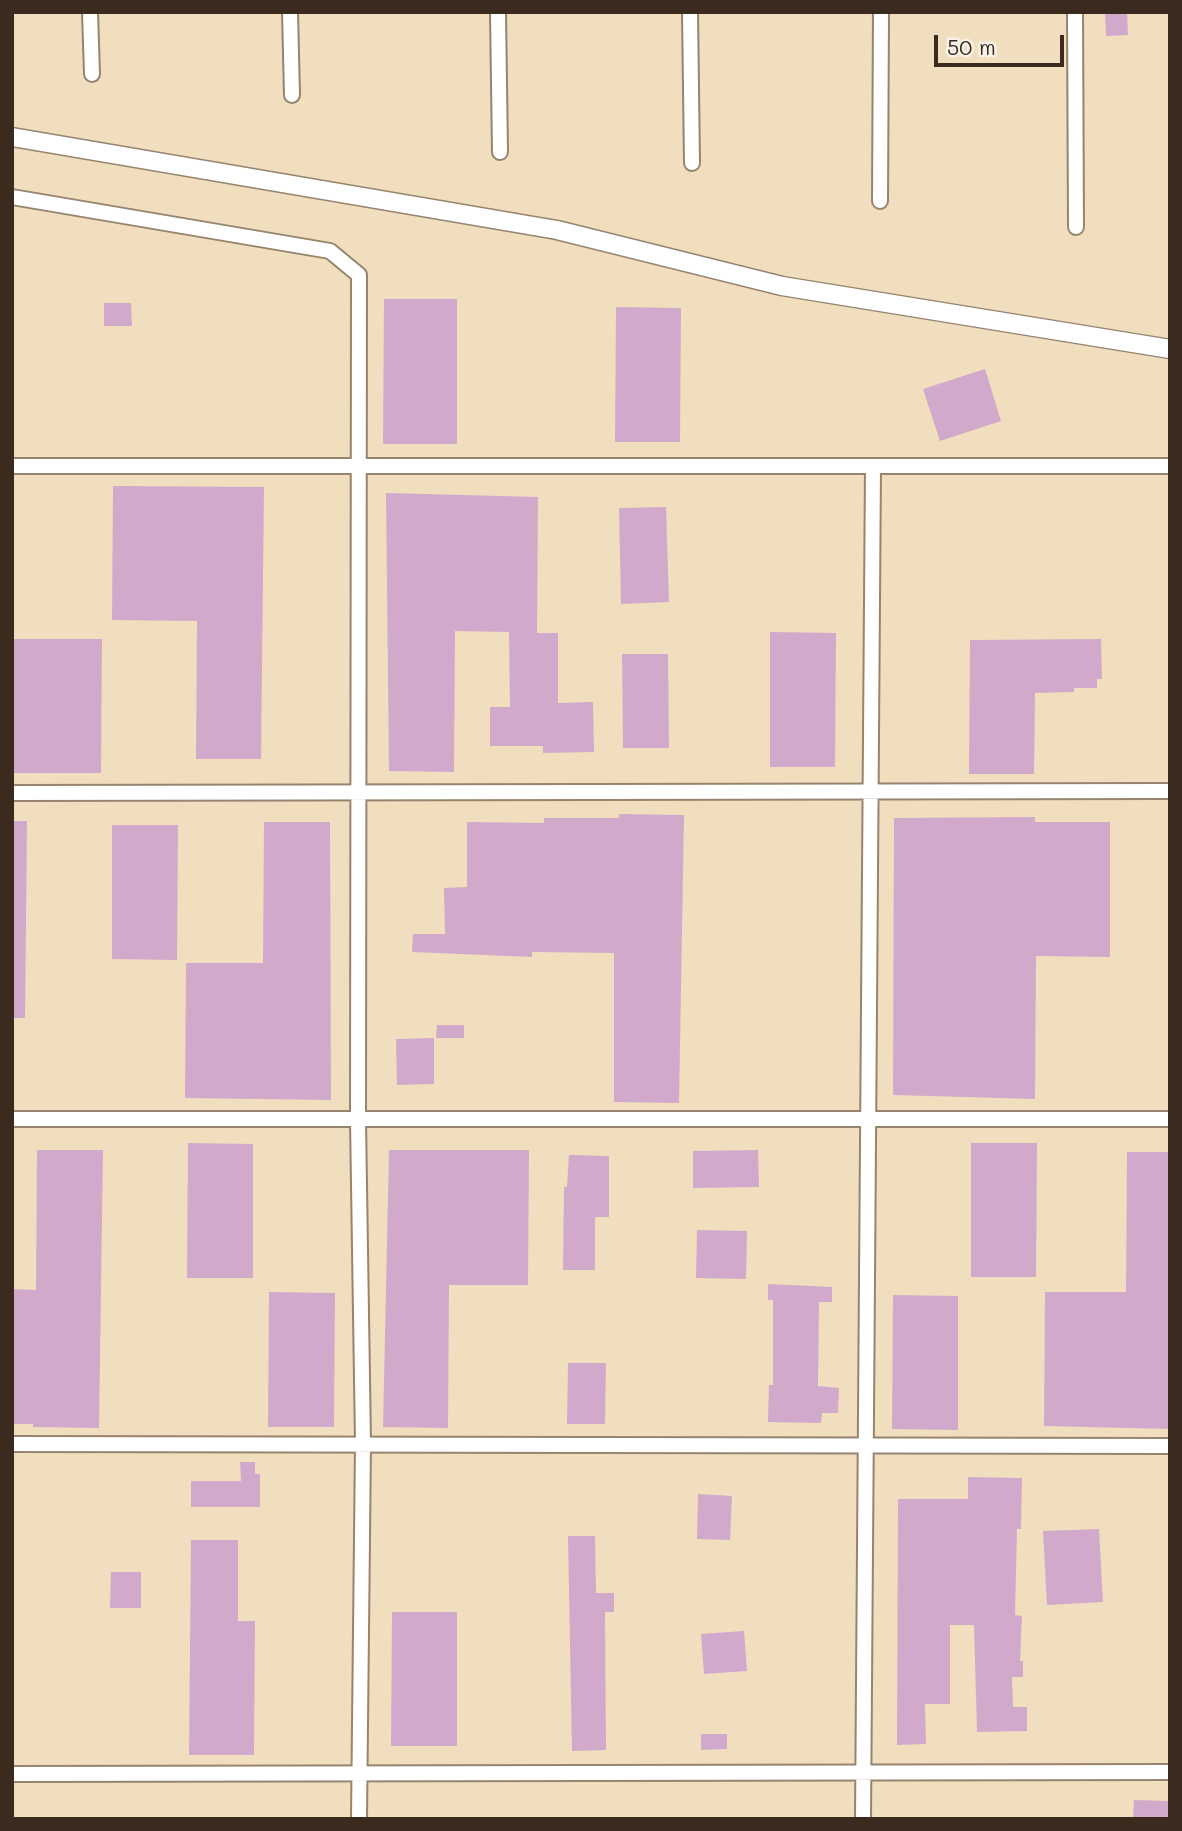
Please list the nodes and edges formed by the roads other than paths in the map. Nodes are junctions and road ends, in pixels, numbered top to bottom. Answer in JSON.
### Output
{"nodes":[{"id":1,"x":90,"y":12,"type":"edge"},
{"id":2,"x":290,"y":12,"type":"edge"},
{"id":3,"x":498,"y":12,"type":"edge"},
{"id":4,"x":690,"y":12,"type":"edge"},
{"id":5,"x":881,"y":12,"type":"edge"},
{"id":6,"x":1075,"y":12,"type":"edge"},
{"id":7,"x":92,"y":75,"type":"dead end"},
{"id":8,"x":292,"y":95,"type":"dead end"},
{"id":9,"x":12,"y":137,"type":"edge"},
{"id":10,"x":500,"y":152,"type":"dead end"},
{"id":11,"x":692,"y":163,"type":"dead end"},
{"id":12,"x":12,"y":197,"type":"edge"},
{"id":13,"x":880,"y":201,"type":"dead end"},
{"id":14,"x":1076,"y":227,"type":"dead end"},
{"id":15,"x":1170,"y":349,"type":"edge"},
{"id":16,"x":12,"y":466,"type":"edge"},
{"id":17,"x":359,"y":466,"type":"junction"},
{"id":18,"x":873,"y":466,"type":"junction"},
{"id":19,"x":1170,"y":466,"type":"edge"},
{"id":20,"x":1170,"y":791,"type":"edge"},
{"id":21,"x":357,"y":792,"type":"junction"},
{"id":22,"x":871,"y":792,"type":"junction"},
{"id":23,"x":12,"y":793,"type":"edge"},
{"id":24,"x":12,"y":1119,"type":"edge"},
{"id":25,"x":358,"y":1119,"type":"junction"},
{"id":26,"x":869,"y":1119,"type":"junction"},
{"id":27,"x":1170,"y":1119,"type":"edge"},
{"id":28,"x":363,"y":1443,"type":"junction"},
{"id":29,"x":12,"y":1444,"type":"edge"},
{"id":30,"x":1170,"y":1446,"type":"edge"},
{"id":31,"x":866,"y":1448,"type":"junction"},
{"id":32,"x":1170,"y":1772,"type":"edge"},
{"id":33,"x":863,"y":1773,"type":"junction"},
{"id":34,"x":12,"y":1774,"type":"edge"},
{"id":35,"x":359,"y":1774,"type":"junction"},
{"id":36,"x":359,"y":1819,"type":"edge"},
{"id":37,"x":863,"y":1819,"type":"edge"}],
"edges":[{"from":1,"to":7,"type":"street"},
{"from":2,"to":8,"type":"street"},
{"from":3,"to":10,"type":"street"},
{"from":4,"to":11,"type":"street"},
{"from":5,"to":13,"type":"street"},
{"from":6,"to":14,"type":"street"},
{"from":9,"to":15,"type":"street"},
{"from":12,"to":17,"type":"street"},
{"from":16,"to":17,"type":"street"},
{"from":17,"to":18,"type":"street"},
{"from":17,"to":21,"type":"street"},
{"from":18,"to":19,"type":"street"},
{"from":18,"to":22,"type":"street"},
{"from":20,"to":22,"type":"street"},
{"from":21,"to":22,"type":"street"},
{"from":21,"to":23,"type":"street"},
{"from":21,"to":25,"type":"street"},
{"from":22,"to":26,"type":"street"},
{"from":24,"to":25,"type":"street"},
{"from":25,"to":26,"type":"street"},
{"from":25,"to":28,"type":"street"},
{"from":26,"to":27,"type":"street"},
{"from":26,"to":31,"type":"street"},
{"from":28,"to":29,"type":"street"},
{"from":28,"to":31,"type":"street"},
{"from":28,"to":35,"type":"street"},
{"from":30,"to":31,"type":"street"},
{"from":31,"to":33,"type":"street"},
{"from":32,"to":33,"type":"street"},
{"from":33,"to":35,"type":"street"},
{"from":33,"to":37,"type":"street"},
{"from":34,"to":35,"type":"street"},
{"from":35,"to":36,"type":"street"}]}
